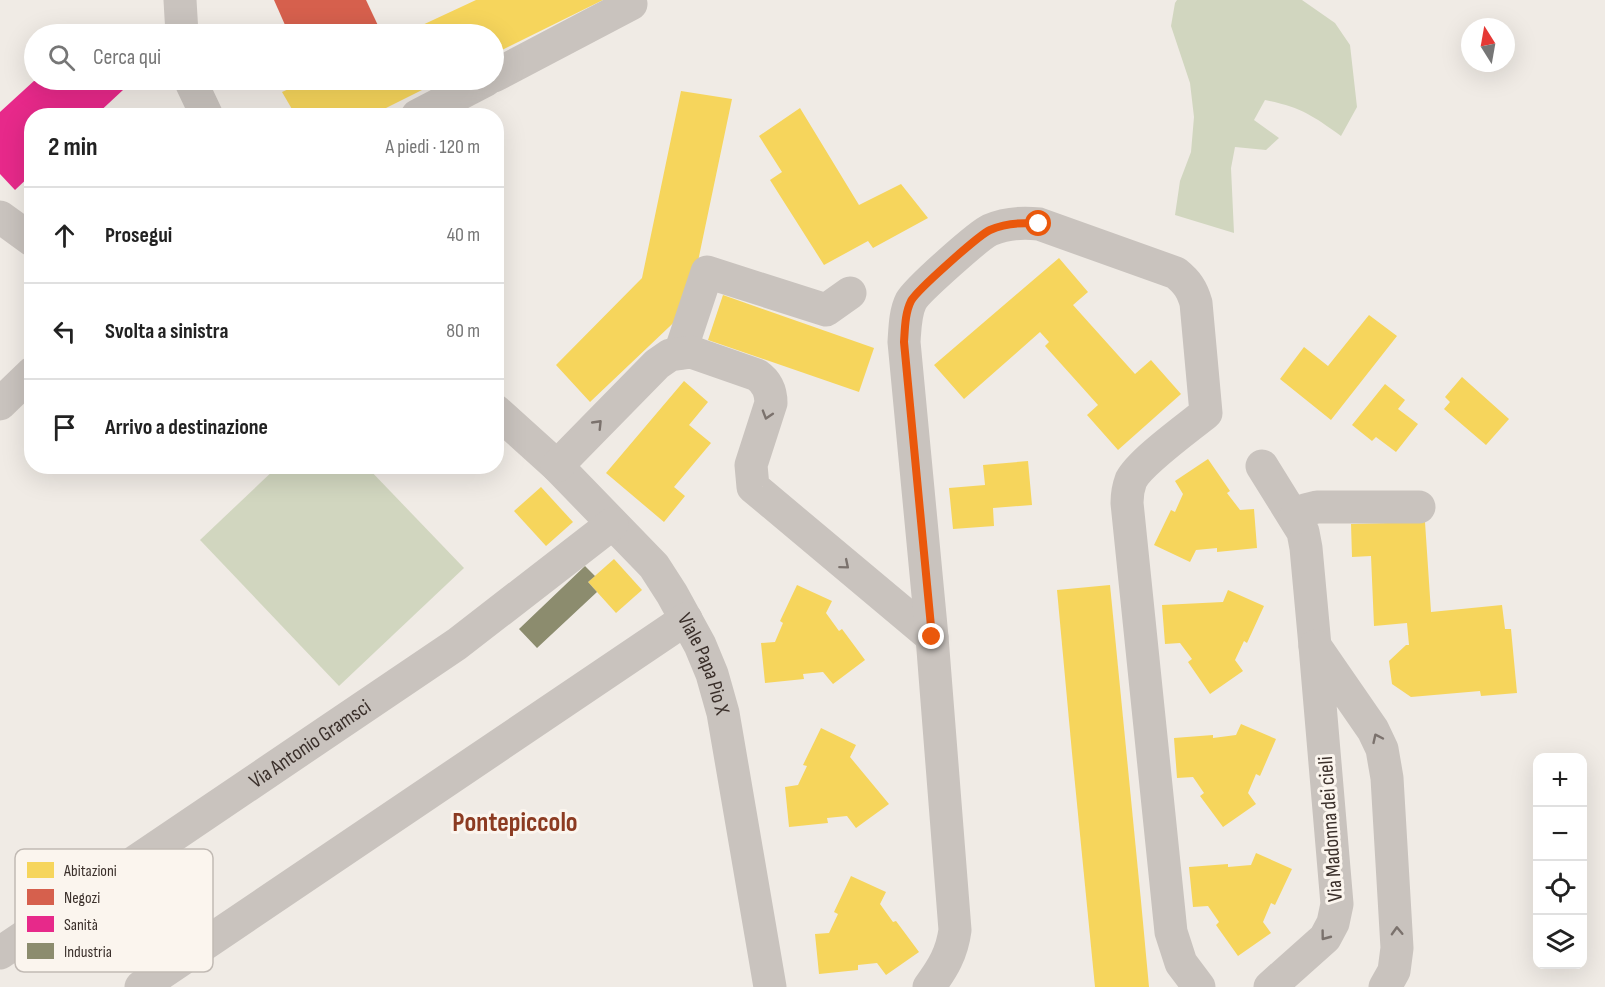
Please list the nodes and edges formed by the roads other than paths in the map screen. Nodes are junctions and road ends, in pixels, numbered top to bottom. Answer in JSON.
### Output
{"nodes":[{"id":1,"x":180,"y":0,"type":"edge"},
{"id":2,"x":631,"y":4,"type":"dead end"},
{"id":3,"x":181,"y":24,"type":"edge"},
{"id":4,"x":504,"y":71,"type":"edge"},
{"id":5,"x":195,"y":90,"type":"edge"},
{"id":6,"x":467,"y":90,"type":"edge"},
{"id":7,"x":203,"y":108,"type":"edge"},
{"id":8,"x":432,"y":108,"type":"edge"},
{"id":9,"x":0,"y":218,"type":"edge"},
{"id":10,"x":24,"y":234,"type":"edge"},
{"id":11,"x":850,"y":293,"type":"dead end"},
{"id":12,"x":680,"y":353,"type":"junction"},
{"id":13,"x":24,"y":381,"type":"edge"},
{"id":14,"x":0,"y":404,"type":"edge"},
{"id":15,"x":504,"y":418,"type":"edge"},
{"id":16,"x":557,"y":466,"type":"junction"},
{"id":17,"x":1262,"y":466,"type":"dead end"},
{"id":18,"x":1419,"y":507,"type":"dead end"},
{"id":19,"x":1295,"y":518,"type":"junction"},
{"id":20,"x":612,"y":524,"type":"junction"},
{"id":21,"x":686,"y":619,"type":"junction"},
{"id":22,"x":932,"y":637,"type":"junction"},
{"id":23,"x":1315,"y":646,"type":"junction"},
{"id":24,"x":154,"y":849,"type":"edge"},
{"id":25,"x":213,"y":938,"type":"edge"},
{"id":26,"x":15,"y":943,"type":"edge"},
{"id":27,"x":0,"y":953,"type":"edge"},
{"id":28,"x":163,"y":972,"type":"edge"},
{"id":29,"x":141,"y":987,"type":"edge"},
{"id":30,"x":770,"y":987,"type":"edge"},
{"id":31,"x":930,"y":987,"type":"edge"},
{"id":32,"x":1199,"y":987,"type":"edge"},
{"id":33,"x":1270,"y":987,"type":"edge"},
{"id":34,"x":1385,"y":987,"type":"edge"}],
"edges":[{"from":1,"to":3,"type":"street"},
{"from":2,"to":4,"type":"street"},
{"from":5,"to":7,"type":"street"},
{"from":6,"to":8,"type":"street"},
{"from":9,"to":10,"type":"street"},
{"from":11,"to":12,"type":"street"},
{"from":16,"to":12,"type":"street","one_way":true},
{"from":12,"to":22,"type":"street","one_way":true},
{"from":13,"to":14,"type":"street"},
{"from":15,"to":16,"type":"street","name":"Viale Papa Pio X"},
{"from":16,"to":20,"type":"street","name":"Viale Papa Pio X"},
{"from":17,"to":19,"type":"street","name":"Via Madonna dei cieli"},
{"from":18,"to":19,"type":"street"},
{"from":19,"to":23,"type":"street","name":"Via Madonna dei cieli"},
{"from":20,"to":21,"type":"street","name":"Viale Papa Pio X"},
{"from":20,"to":24,"type":"street","name":"Via Antonio Gramsci"},
{"from":21,"to":25,"type":"street"},
{"from":21,"to":30,"type":"street","name":"Viale Papa Pio X"},
{"from":22,"to":31,"type":"street"},
{"from":22,"to":32,"type":"street"},
{"from":23,"to":33,"type":"street","name":"Via Madonna dei cieli","one_way":true},
{"from":34,"to":23,"type":"street","name":"Via Madonna dei cieli","one_way":true},
{"from":26,"to":27,"type":"street","name":"Via Antonio Gramsci"},
{"from":28,"to":29,"type":"street"}]}
